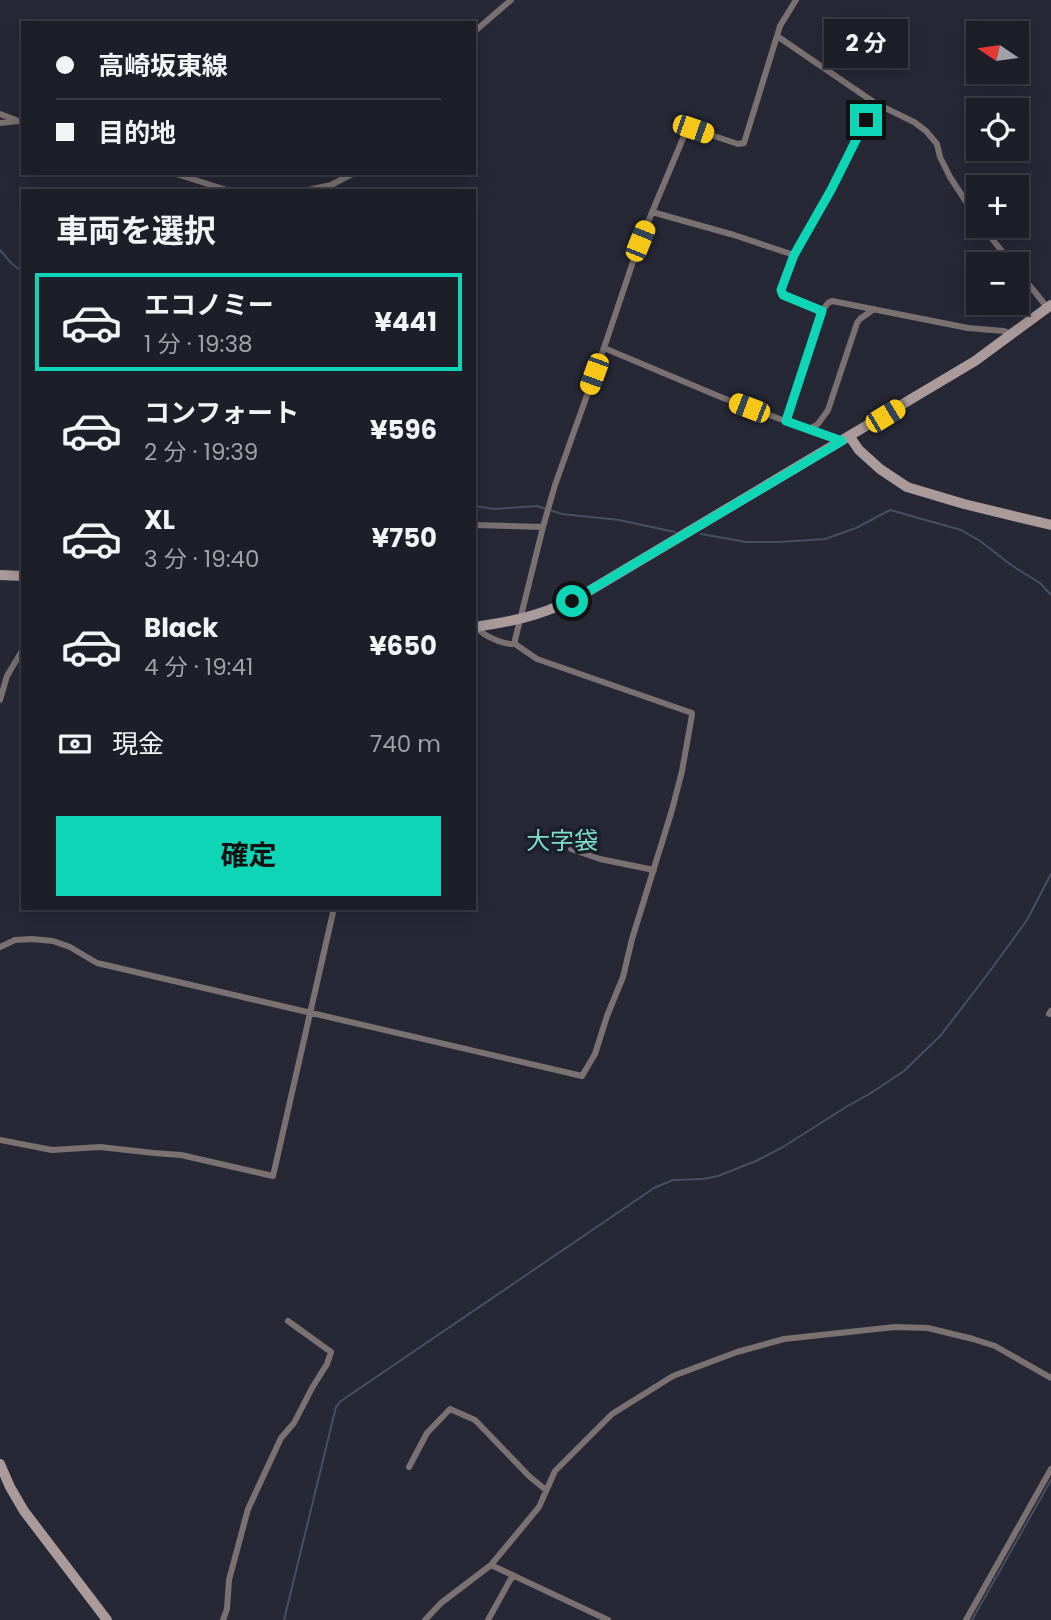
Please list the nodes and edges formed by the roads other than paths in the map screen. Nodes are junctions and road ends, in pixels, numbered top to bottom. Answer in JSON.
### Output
{"nodes":[{"id":1,"x":511,"y":0,"type":"edge"},
{"id":2,"x":796,"y":0,"type":"edge"},
{"id":3,"x":476,"y":30,"type":"edge"},
{"id":4,"x":777,"y":36,"type":"junction"},
{"id":5,"x":875,"y":103,"type":"junction"},
{"id":6,"x":0,"y":114,"type":"edge"},
{"id":7,"x":20,"y":121,"type":"edge"},
{"id":8,"x":0,"y":123,"type":"edge"},
{"id":9,"x":179,"y":175,"type":"edge"},
{"id":10,"x":350,"y":175,"type":"edge"},
{"id":11,"x":224,"y":189,"type":"edge"},
{"id":12,"x":313,"y":189,"type":"edge"},
{"id":13,"x":966,"y":202,"type":"edge"},
{"id":14,"x":652,"y":212,"type":"junction"},
{"id":15,"x":991,"y":238,"type":"edge"},
{"id":16,"x":1003,"y":252,"type":"edge"},
{"id":17,"x":794,"y":255,"type":"junction"},
{"id":18,"x":1029,"y":284,"type":"edge"},
{"id":19,"x":1049,"y":306,"type":"edge"},
{"id":20,"x":873,"y":309,"type":"junction"},
{"id":21,"x":822,"y":311,"type":"junction"},
{"id":22,"x":1013,"y":334,"type":"junction"},
{"id":23,"x":604,"y":348,"type":"junction"},
{"id":24,"x":786,"y":421,"type":"junction"},
{"id":25,"x":809,"y":429,"type":"junction"},
{"id":26,"x":846,"y":439,"type":"junction"},
{"id":27,"x":476,"y":525,"type":"edge"},
{"id":28,"x":1051,"y":525,"type":"edge"},
{"id":29,"x":543,"y":527,"type":"junction"},
{"id":30,"x":0,"y":575,"type":"edge"},
{"id":31,"x":21,"y":576,"type":"edge"},
{"id":32,"x":519,"y":620,"type":"junction"},
{"id":33,"x":476,"y":627,"type":"edge"},
{"id":34,"x":476,"y":628,"type":"edge"},
{"id":35,"x":515,"y":644,"type":"junction"},
{"id":36,"x":21,"y":652,"type":"edge"},
{"id":37,"x":0,"y":701,"type":"edge"},
{"id":38,"x":571,"y":849,"type":"dead end"},
{"id":39,"x":654,"y":870,"type":"junction"},
{"id":40,"x":334,"y":910,"type":"edge"},
{"id":41,"x":0,"y":947,"type":"edge"},
{"id":42,"x":311,"y":1013,"type":"junction"},
{"id":43,"x":0,"y":1140,"type":"edge"},
{"id":44,"x":288,"y":1321,"type":"dead end"},
{"id":45,"x":1051,"y":1378,"type":"edge"},
{"id":46,"x":1,"y":1467,"type":"edge"},
{"id":47,"x":409,"y":1467,"type":"dead end"},
{"id":48,"x":1051,"y":1469,"type":"edge"},
{"id":49,"x":546,"y":1490,"type":"junction"},
{"id":50,"x":491,"y":1565,"type":"junction"},
{"id":51,"x":513,"y":1575,"type":"junction"},
{"id":52,"x":107,"y":1620,"type":"edge"},
{"id":53,"x":223,"y":1620,"type":"edge"},
{"id":54,"x":425,"y":1620,"type":"edge"},
{"id":55,"x":488,"y":1620,"type":"edge"},
{"id":56,"x":608,"y":1620,"type":"edge"},
{"id":57,"x":966,"y":1620,"type":"edge"}],
"edges":[{"from":1,"to":3,"type":"street"},
{"from":2,"to":4,"type":"street"},
{"from":4,"to":5,"type":"street"},
{"from":4,"to":14,"type":"street"},
{"from":5,"to":13,"type":"street"},
{"from":5,"to":17,"type":"street"},
{"from":6,"to":7,"type":"street"},
{"from":7,"to":8,"type":"street"},
{"from":9,"to":11,"type":"street"},
{"from":10,"to":12,"type":"street"},
{"from":14,"to":17,"type":"street"},
{"from":14,"to":23,"type":"street"},
{"from":15,"to":16,"type":"street"},
{"from":17,"to":21,"type":"street"},
{"from":18,"to":19,"type":"street"},
{"from":19,"to":22,"type":"main road"},
{"from":20,"to":21,"type":"street"},
{"from":20,"to":22,"type":"street"},
{"from":20,"to":25,"type":"street"},
{"from":21,"to":24,"type":"street"},
{"from":22,"to":26,"type":"main road"},
{"from":23,"to":24,"type":"street"},
{"from":23,"to":29,"type":"street"},
{"from":24,"to":25,"type":"street"},
{"from":25,"to":26,"type":"street"},
{"from":26,"to":28,"type":"main road"},
{"from":26,"to":32,"type":"main road"},
{"from":27,"to":29,"type":"street"},
{"from":29,"to":32,"type":"street"},
{"from":30,"to":31,"type":"main road"},
{"from":32,"to":33,"type":"main road"},
{"from":32,"to":35,"type":"street"},
{"from":34,"to":35,"type":"street"},
{"from":35,"to":39,"type":"street"},
{"from":36,"to":37,"type":"street"},
{"from":38,"to":39,"type":"street"},
{"from":39,"to":42,"type":"street"},
{"from":40,"to":42,"type":"street"},
{"from":41,"to":42,"type":"street"},
{"from":42,"to":43,"type":"street"},
{"from":44,"to":53,"type":"street"},
{"from":45,"to":49,"type":"street"},
{"from":46,"to":52,"type":"main road"},
{"from":47,"to":49,"type":"street"},
{"from":48,"to":57,"type":"street"},
{"from":49,"to":50,"type":"street"},
{"from":50,"to":51,"type":"street"},
{"from":50,"to":54,"type":"street"},
{"from":51,"to":55,"type":"street"},
{"from":51,"to":56,"type":"street"}]}
